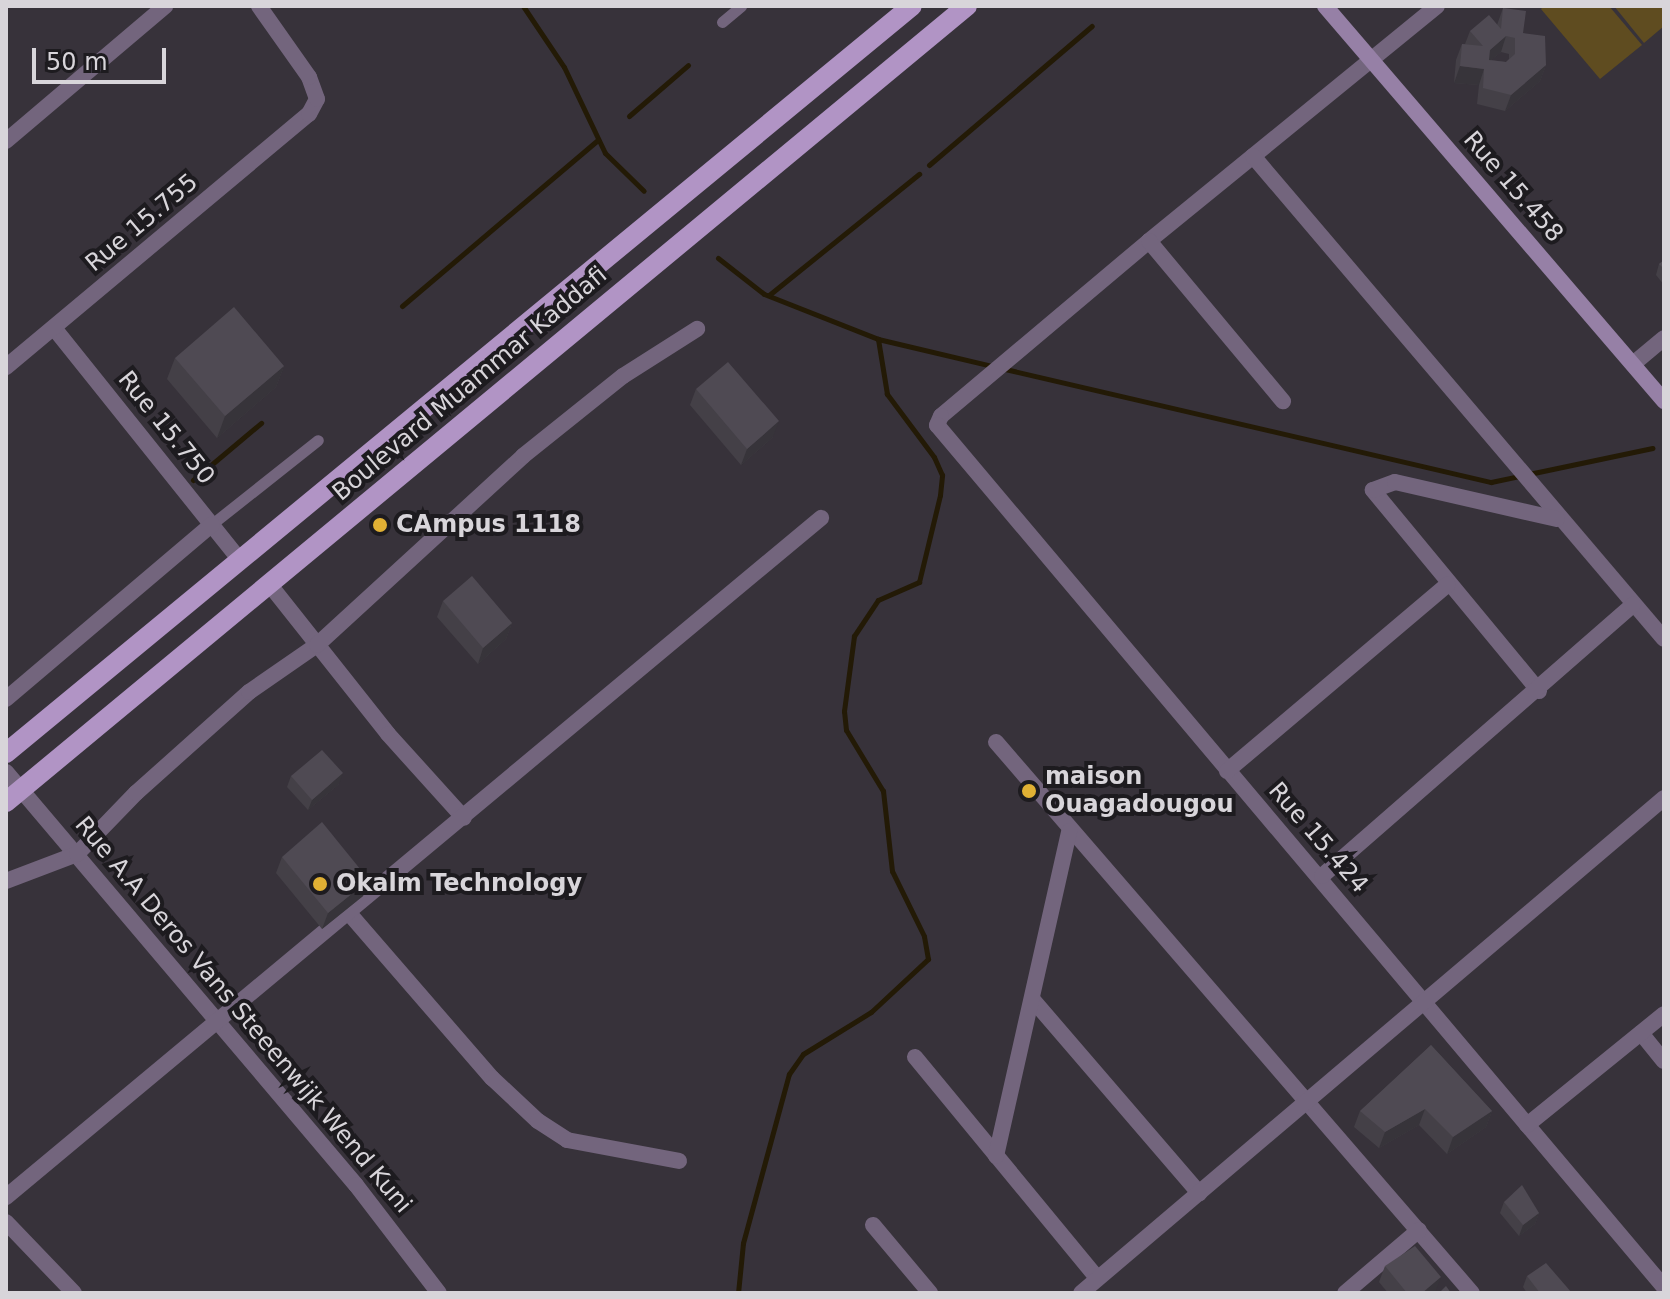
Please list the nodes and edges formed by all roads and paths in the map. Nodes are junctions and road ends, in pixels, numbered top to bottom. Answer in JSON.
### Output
{"nodes":[{"id":1,"x":165,"y":6,"type":"edge"},
{"id":2,"x":259,"y":6,"type":"edge"},
{"id":3,"x":741,"y":6,"type":"edge"},
{"id":4,"x":912,"y":6,"type":"edge"},
{"id":5,"x":967,"y":6,"type":"edge"},
{"id":6,"x":1325,"y":6,"type":"edge"},
{"id":7,"x":1437,"y":6,"type":"edge"},
{"id":8,"x":722,"y":22,"type":"dead end"},
{"id":9,"x":1371,"y":59,"type":"junction"},
{"id":10,"x":6,"y":141,"type":"edge"},
{"id":11,"x":1253,"y":156,"type":"junction"},
{"id":12,"x":1149,"y":241,"type":"junction"},
{"id":13,"x":54,"y":328,"type":"junction"},
{"id":14,"x":697,"y":329,"type":"dead end"},
{"id":15,"x":1664,"y":338,"type":"edge"},
{"id":16,"x":1633,"y":364,"type":"junction"},
{"id":17,"x":6,"y":367,"type":"edge"},
{"id":18,"x":1283,"y":401,"type":"dead end"},
{"id":19,"x":1664,"y":401,"type":"edge"},
{"id":20,"x":318,"y":440,"type":"dead end"},
{"id":21,"x":821,"y":518,"type":"dead end"},
{"id":22,"x":1557,"y":519,"type":"junction"},
{"id":23,"x":212,"y":524,"type":"junction"},
{"id":24,"x":239,"y":559,"type":"junction"},
{"id":25,"x":1448,"y":584,"type":"junction"},
{"id":26,"x":270,"y":585,"type":"junction"},
{"id":27,"x":1633,"y":605,"type":"junction"},
{"id":28,"x":1664,"y":639,"type":"edge"},
{"id":29,"x":317,"y":645,"type":"junction"},
{"id":30,"x":1539,"y":691,"type":"junction"},
{"id":31,"x":6,"y":699,"type":"edge"},
{"id":32,"x":996,"y":742,"type":"dead end"},
{"id":33,"x":6,"y":753,"type":"edge"},
{"id":34,"x":1227,"y":771,"type":"junction"},
{"id":35,"x":6,"y":772,"type":"edge"},
{"id":36,"x":14,"y":796,"type":"edge"},
{"id":37,"x":1664,"y":798,"type":"edge"},
{"id":38,"x":464,"y":818,"type":"junction"},
{"id":39,"x":1069,"y":831,"type":"junction"},
{"id":40,"x":77,"y":854,"type":"junction"},
{"id":41,"x":1322,"y":876,"type":"junction"},
{"id":42,"x":6,"y":881,"type":"edge"},
{"id":43,"x":348,"y":912,"type":"junction"},
{"id":44,"x":1422,"y":998,"type":"junction"},
{"id":45,"x":1033,"y":1000,"type":"junction"},
{"id":46,"x":1664,"y":1014,"type":"edge"},
{"id":47,"x":219,"y":1022,"type":"junction"},
{"id":48,"x":1641,"y":1033,"type":"junction"},
{"id":49,"x":915,"y":1057,"type":"dead end"},
{"id":50,"x":1664,"y":1061,"type":"edge"},
{"id":51,"x":1304,"y":1101,"type":"junction"},
{"id":52,"x":1527,"y":1125,"type":"junction"},
{"id":53,"x":996,"y":1156,"type":"junction"},
{"id":54,"x":679,"y":1161,"type":"dead end"},
{"id":55,"x":1199,"y":1193,"type":"junction"},
{"id":56,"x":6,"y":1197,"type":"edge"},
{"id":57,"x":6,"y":1222,"type":"edge"},
{"id":58,"x":873,"y":1225,"type":"dead end"},
{"id":59,"x":1419,"y":1230,"type":"junction"},
{"id":60,"x":1097,"y":1278,"type":"junction"},
{"id":61,"x":1664,"y":1287,"type":"edge"},
{"id":62,"x":74,"y":1293,"type":"edge"},
{"id":63,"x":439,"y":1293,"type":"edge"},
{"id":64,"x":930,"y":1293,"type":"edge"},
{"id":65,"x":1081,"y":1293,"type":"edge"},
{"id":66,"x":1345,"y":1293,"type":"edge"},
{"id":67,"x":1472,"y":1293,"type":"edge"}],
"edges":[{"from":1,"to":10,"type":"street"},
{"from":2,"to":13,"type":"street","name":"Rue 15.755"},
{"from":3,"to":8,"type":"lane"},
{"from":4,"to":24,"type":"main road","name":"Boulevard Muammar Kaddafi"},
{"from":5,"to":26,"type":"main road","name":"Boulevard Muammar Kaddafi"},
{"from":6,"to":9,"type":"main road","name":"Rue 15.458"},
{"from":7,"to":9,"type":"street"},
{"from":9,"to":11,"type":"street"},
{"from":9,"to":16,"type":"main road","name":"Rue 15.458"},
{"from":11,"to":12,"type":"street"},
{"from":11,"to":22,"type":"street"},
{"from":12,"to":18,"type":"street"},
{"from":12,"to":34,"type":"street","name":"Rue 15.424"},
{"from":13,"to":17,"type":"street","name":"Rue 15.755"},
{"from":13,"to":23,"type":"street","name":"Rue 15.750"},
{"from":14,"to":29,"type":"street"},
{"from":15,"to":16,"type":"street"},
{"from":16,"to":19,"type":"main road","name":"Rue 15.458"},
{"from":20,"to":23,"type":"lane"},
{"from":21,"to":38,"type":"street"},
{"from":22,"to":25,"type":"street"},
{"from":22,"to":27,"type":"street"},
{"from":23,"to":24,"type":"street","name":"Rue 15.750"},
{"from":23,"to":31,"type":"street"},
{"from":24,"to":33,"type":"main road","name":"Boulevard Muammar Kaddafi"},
{"from":25,"to":30,"type":"street"},
{"from":25,"to":34,"type":"street"},
{"from":26,"to":29,"type":"street"},
{"from":26,"to":36,"type":"main road","name":"Boulevard Muammar Kaddafi"},
{"from":27,"to":28,"type":"street"},
{"from":27,"to":30,"type":"street"},
{"from":29,"to":38,"type":"street"},
{"from":29,"to":40,"type":"street"},
{"from":30,"to":41,"type":"street"},
{"from":32,"to":39,"type":"street"},
{"from":34,"to":41,"type":"street","name":"Rue 15.424"},
{"from":35,"to":36,"type":"street","name":"Rue A.A Deros Vans Steeenwijk Wend Kuni"},
{"from":36,"to":40,"type":"street","name":"Rue A.A Deros Vans Steeenwijk Wend Kuni"},
{"from":37,"to":44,"type":"street"},
{"from":38,"to":43,"type":"street"},
{"from":39,"to":45,"type":"street"},
{"from":39,"to":51,"type":"street"},
{"from":40,"to":42,"type":"street"},
{"from":40,"to":47,"type":"street","name":"Rue A.A Deros Vans Steeenwijk Wend Kuni"},
{"from":41,"to":44,"type":"street","name":"Rue 15.424"},
{"from":43,"to":47,"type":"street"},
{"from":43,"to":54,"type":"street"},
{"from":44,"to":51,"type":"street"},
{"from":44,"to":52,"type":"street","name":"Rue 15.424"},
{"from":45,"to":53,"type":"street"},
{"from":45,"to":55,"type":"street"},
{"from":46,"to":48,"type":"street"},
{"from":47,"to":56,"type":"street"},
{"from":47,"to":63,"type":"street","name":"Rue A.A Deros Vans Steeenwijk Wend Kuni"},
{"from":48,"to":50,"type":"street"},
{"from":48,"to":52,"type":"street"},
{"from":49,"to":53,"type":"street"},
{"from":51,"to":55,"type":"street"},
{"from":51,"to":59,"type":"street"},
{"from":52,"to":61,"type":"street","name":"Rue 15.424"},
{"from":53,"to":60,"type":"street"},
{"from":55,"to":60,"type":"street"},
{"from":57,"to":62,"type":"street"},
{"from":58,"to":64,"type":"street"},
{"from":59,"to":66,"type":"street"},
{"from":59,"to":67,"type":"street"},
{"from":60,"to":65,"type":"street"}]}
